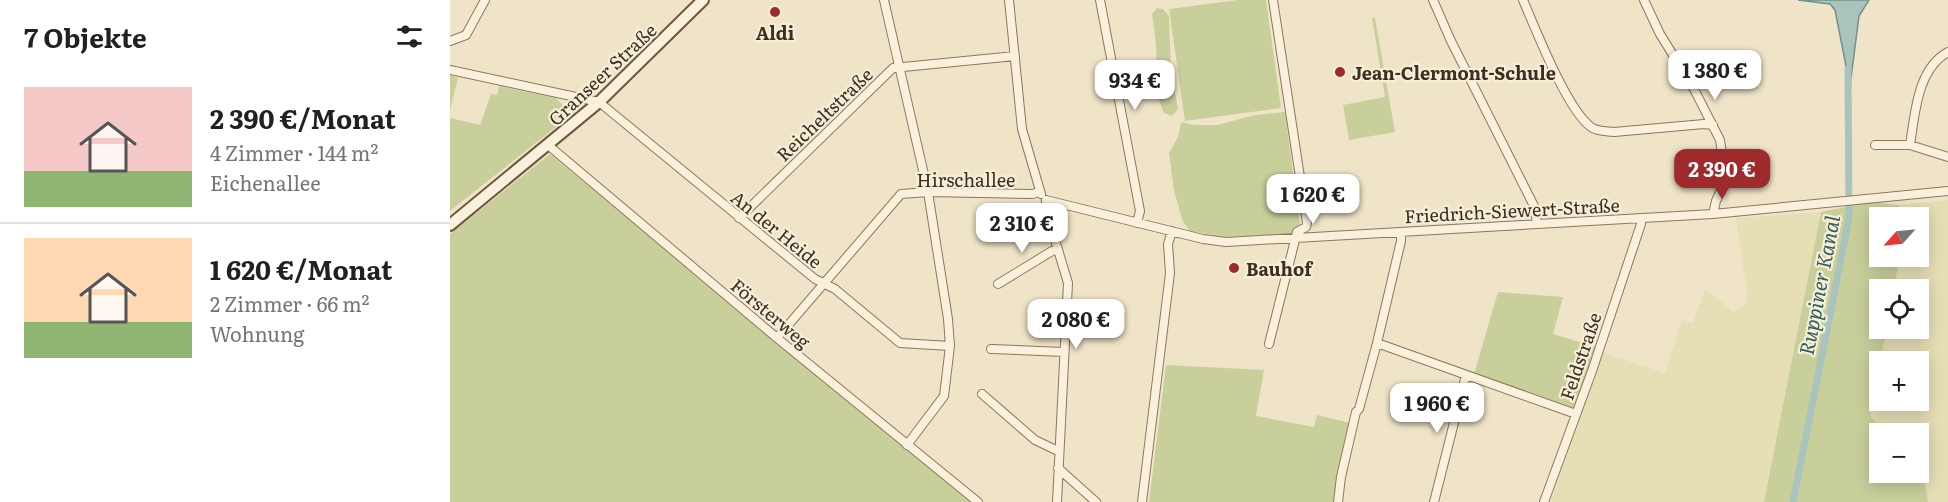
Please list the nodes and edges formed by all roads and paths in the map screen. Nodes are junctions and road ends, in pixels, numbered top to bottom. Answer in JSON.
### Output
{"nodes":[{"id":1,"x":485,"y":0,"type":"edge"},
{"id":2,"x":703,"y":0,"type":"edge"},
{"id":3,"x":884,"y":0,"type":"edge"},
{"id":4,"x":1009,"y":0,"type":"edge"},
{"id":5,"x":1100,"y":0,"type":"edge"},
{"id":6,"x":1273,"y":0,"type":"edge"},
{"id":7,"x":1432,"y":0,"type":"edge"},
{"id":8,"x":1523,"y":0,"type":"edge"},
{"id":9,"x":1644,"y":0,"type":"edge"},
{"id":10,"x":450,"y":41,"type":"edge"},
{"id":11,"x":1948,"y":52,"type":"edge"},
{"id":12,"x":1015,"y":56,"type":"junction"},
{"id":13,"x":900,"y":67,"type":"junction"},
{"id":14,"x":450,"y":70,"type":"edge"},
{"id":15,"x":599,"y":102,"type":"junction"},
{"id":16,"x":1713,"y":125,"type":"junction"},
{"id":17,"x":548,"y":145,"type":"junction"},
{"id":18,"x":1875,"y":145,"type":"dead end"},
{"id":19,"x":1910,"y":145,"type":"junction"},
{"id":20,"x":1948,"y":157,"type":"edge"},
{"id":21,"x":1948,"y":190,"type":"edge"},
{"id":22,"x":1040,"y":191,"type":"junction"},
{"id":23,"x":928,"y":192,"type":"junction"},
{"id":24,"x":1046,"y":200,"type":"junction"},
{"id":25,"x":1713,"y":214,"type":"junction"},
{"id":26,"x":739,"y":218,"type":"junction"},
{"id":27,"x":1641,"y":218,"type":"junction"},
{"id":28,"x":1137,"y":222,"type":"junction"},
{"id":29,"x":1537,"y":224,"type":"junction"},
{"id":30,"x":450,"y":225,"type":"edge"},
{"id":31,"x":1172,"y":231,"type":"junction"},
{"id":32,"x":1401,"y":232,"type":"junction"},
{"id":33,"x":1296,"y":238,"type":"junction"},
{"id":34,"x":1058,"y":249,"type":"junction"},
{"id":35,"x":825,"y":284,"type":"junction"},
{"id":36,"x":998,"y":284,"type":"dead end"},
{"id":37,"x":777,"y":338,"type":"junction"},
{"id":38,"x":1377,"y":343,"type":"junction"},
{"id":39,"x":1269,"y":344,"type":"dead end"},
{"id":40,"x":950,"y":346,"type":"junction"},
{"id":41,"x":991,"y":349,"type":"dead end"},
{"id":42,"x":1064,"y":352,"type":"junction"},
{"id":43,"x":1466,"y":375,"type":"junction"},
{"id":44,"x":982,"y":394,"type":"dead end"},
{"id":45,"x":1576,"y":414,"type":"junction"},
{"id":46,"x":907,"y":445,"type":"junction"},
{"id":47,"x":1058,"y":451,"type":"junction"},
{"id":48,"x":1058,"y":468,"type":"junction"},
{"id":49,"x":978,"y":502,"type":"edge"},
{"id":50,"x":1057,"y":502,"type":"edge"},
{"id":51,"x":1096,"y":502,"type":"edge"},
{"id":52,"x":1142,"y":502,"type":"edge"},
{"id":53,"x":1338,"y":502,"type":"edge"},
{"id":54,"x":1434,"y":502,"type":"edge"},
{"id":55,"x":1545,"y":502,"type":"edge"}],
"edges":[{"from":1,"to":10,"type":"street"},
{"from":2,"to":15,"type":"main road","name":"Granseer Straße"},
{"from":3,"to":13,"type":"street"},
{"from":4,"to":12,"type":"street"},
{"from":5,"to":28,"type":"street"},
{"from":6,"to":33,"type":"street"},
{"from":7,"to":29,"type":"street"},
{"from":8,"to":16,"type":"street"},
{"from":9,"to":16,"type":"street"},
{"from":11,"to":19,"type":"street"},
{"from":12,"to":13,"type":"street","name":"Reicheltstraße"},
{"from":12,"to":22,"type":"street"},
{"from":13,"to":23,"type":"street"},
{"from":13,"to":26,"type":"street","name":"Reicheltstraße"},
{"from":14,"to":15,"type":"street"},
{"from":15,"to":17,"type":"main road","name":"Granseer Straße"},
{"from":15,"to":26,"type":"street","name":"An der Heide"},
{"from":16,"to":25,"type":"street"},
{"from":17,"to":30,"type":"main road","name":"Granseer Straße"},
{"from":17,"to":37,"type":"street","name":"Försterweg"},
{"from":18,"to":19,"type":"street"},
{"from":19,"to":20,"type":"street"},
{"from":21,"to":25,"type":"street","name":"Friedrich-Siewert-Straße"},
{"from":22,"to":23,"type":"street","name":"Hirschallee"},
{"from":22,"to":24,"type":"street"},
{"from":23,"to":35,"type":"street","name":"Hirschallee"},
{"from":23,"to":40,"type":"street"},
{"from":24,"to":28,"type":"street","name":"Friedrich-Siewert-Straße"},
{"from":24,"to":34,"type":"street"},
{"from":25,"to":27,"type":"street","name":"Friedrich-Siewert-Straße"},
{"from":26,"to":35,"type":"street","name":"An der Heide"},
{"from":27,"to":29,"type":"street","name":"Friedrich-Siewert-Straße"},
{"from":27,"to":45,"type":"street","name":"Feldstraße"},
{"from":28,"to":31,"type":"street","name":"Friedrich-Siewert-Straße"},
{"from":29,"to":32,"type":"street","name":"Friedrich-Siewert-Straße"},
{"from":31,"to":33,"type":"street","name":"Friedrich-Siewert-Straße"},
{"from":31,"to":52,"type":"street"},
{"from":32,"to":33,"type":"street","name":"Friedrich-Siewert-Straße"},
{"from":32,"to":38,"type":"street"},
{"from":33,"to":39,"type":"street"},
{"from":34,"to":36,"type":"street"},
{"from":34,"to":42,"type":"street"},
{"from":35,"to":37,"type":"street","name":"Hirschallee"},
{"from":35,"to":40,"type":"street","name":"An der Heide"},
{"from":37,"to":46,"type":"street","name":"Försterweg"},
{"from":38,"to":43,"type":"street"},
{"from":38,"to":53,"type":"street"},
{"from":40,"to":46,"type":"street"},
{"from":41,"to":42,"type":"street"},
{"from":42,"to":47,"type":"street"},
{"from":43,"to":45,"type":"street"},
{"from":43,"to":54,"type":"street"},
{"from":44,"to":47,"type":"street"},
{"from":45,"to":55,"type":"street","name":"Feldstraße"},
{"from":46,"to":49,"type":"street","name":"Försterweg"},
{"from":47,"to":48,"type":"street"},
{"from":48,"to":50,"type":"street"},
{"from":48,"to":51,"type":"street"}]}
